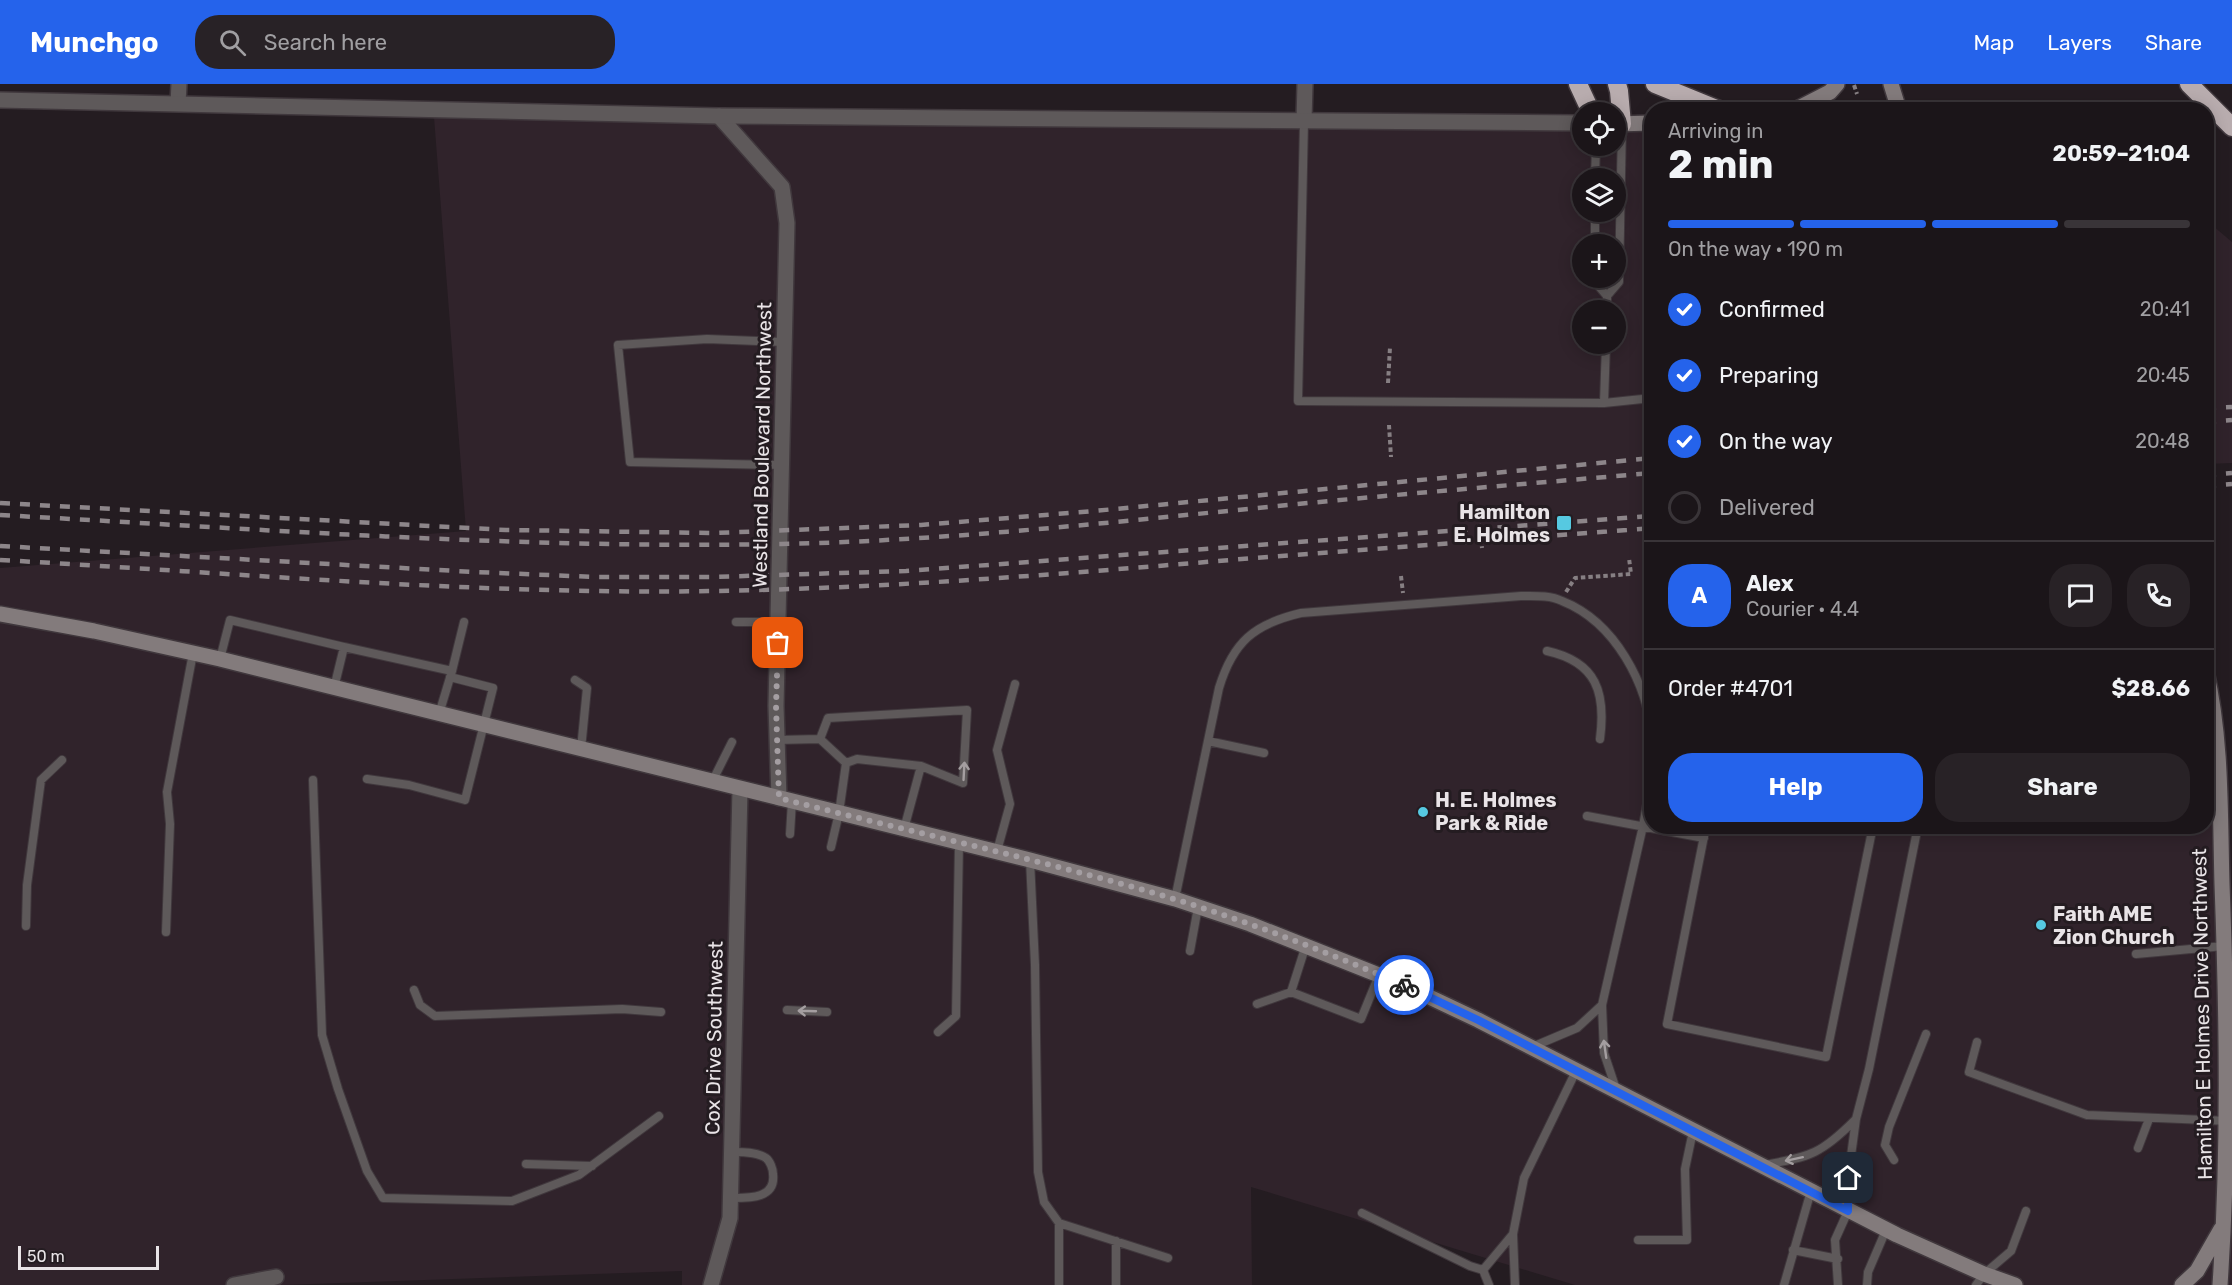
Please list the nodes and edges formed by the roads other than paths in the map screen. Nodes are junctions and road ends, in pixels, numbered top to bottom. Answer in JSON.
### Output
{"nodes":[{"id":1,"x":179,"y":84,"type":"edge"},
{"id":2,"x":1305,"y":84,"type":"edge"},
{"id":3,"x":1578,"y":84,"type":"edge"},
{"id":4,"x":1617,"y":84,"type":"edge"},
{"id":5,"x":1655,"y":84,"type":"edge"},
{"id":6,"x":1837,"y":84,"type":"edge"},
{"id":7,"x":1891,"y":84,"type":"edge"},
{"id":8,"x":2189,"y":84,"type":"edge"},
{"id":9,"x":0,"y":100,"type":"edge"},
{"id":10,"x":1586,"y":102,"type":"edge"},
{"id":11,"x":1619,"y":102,"type":"edge"},
{"id":12,"x":1699,"y":102,"type":"edge"},
{"id":13,"x":1810,"y":102,"type":"edge"},
{"id":14,"x":1897,"y":102,"type":"edge"},
{"id":15,"x":2207,"y":102,"type":"edge"},
{"id":16,"x":178,"y":103,"type":"junction"},
{"id":17,"x":2214,"y":109,"type":"edge"},
{"id":18,"x":719,"y":116,"type":"junction"},
{"id":19,"x":1304,"y":120,"type":"junction"},
{"id":20,"x":1572,"y":123,"type":"edge"},
{"id":21,"x":1644,"y":123,"type":"edge"},
{"id":22,"x":1626,"y":124,"type":"edge"},
{"id":23,"x":2232,"y":127,"type":"edge"},
{"id":24,"x":1619,"y":156,"type":"edge"},
{"id":25,"x":1600,"y":288,"type":"edge"},
{"id":26,"x":1607,"y":296,"type":"junction"},
{"id":27,"x":1607,"y":300,"type":"edge"},
{"id":28,"x":784,"y":342,"type":"junction"},
{"id":29,"x":1606,"y":354,"type":"edge"},
{"id":30,"x":1644,"y":399,"type":"edge"},
{"id":31,"x":1604,"y":404,"type":"junction"},
{"id":32,"x":781,"y":465,"type":"junction"},
{"id":33,"x":0,"y":614,"type":"edge"},
{"id":34,"x":464,"y":622,"type":"dead end"},
{"id":35,"x":736,"y":622,"type":"dead end"},
{"id":36,"x":779,"y":622,"type":"junction"},
{"id":37,"x":344,"y":647,"type":"junction"},
{"id":38,"x":1547,"y":651,"type":"dead end"},
{"id":39,"x":193,"y":653,"type":"junction"},
{"id":40,"x":220,"y":659,"type":"junction"},
{"id":41,"x":451,"y":674,"type":"junction"},
{"id":42,"x":575,"y":680,"type":"dead end"},
{"id":43,"x":1016,"y":684,"type":"dead end"},
{"id":44,"x":334,"y":688,"type":"junction"},
{"id":45,"x":1644,"y":700,"type":"edge"},
{"id":46,"x":439,"y":714,"type":"junction"},
{"id":47,"x":483,"y":725,"type":"junction"},
{"id":48,"x":2214,"y":735,"type":"edge"},
{"id":49,"x":820,"y":739,"type":"junction"},
{"id":50,"x":1600,"y":739,"type":"dead end"},
{"id":51,"x":776,"y":740,"type":"junction"},
{"id":52,"x":1208,"y":741,"type":"junction"},
{"id":53,"x":732,"y":742,"type":"dead end"},
{"id":54,"x":581,"y":749,"type":"junction"},
{"id":55,"x":1264,"y":753,"type":"dead end"},
{"id":56,"x":62,"y":760,"type":"dead end"},
{"id":57,"x":846,"y":763,"type":"junction"},
{"id":58,"x":921,"y":766,"type":"junction"},
{"id":59,"x":367,"y":779,"type":"dead end"},
{"id":60,"x":313,"y":780,"type":"dead end"},
{"id":61,"x":712,"y":782,"type":"junction"},
{"id":62,"x":740,"y":789,"type":"junction"},
{"id":63,"x":785,"y":800,"type":"junction"},
{"id":64,"x":839,"y":813,"type":"junction"},
{"id":65,"x":1587,"y":816,"type":"dead end"},
{"id":66,"x":1644,"y":821,"type":"edge"},
{"id":67,"x":1643,"y":826,"type":"junction"},
{"id":68,"x":904,"y":829,"type":"junction"},
{"id":69,"x":790,"y":834,"type":"dead end"},
{"id":70,"x":1684,"y":834,"type":"edge"},
{"id":71,"x":1705,"y":834,"type":"edge"},
{"id":72,"x":1872,"y":834,"type":"edge"},
{"id":73,"x":1916,"y":834,"type":"edge"},
{"id":74,"x":1704,"y":838,"type":"junction"},
{"id":75,"x":958,"y":842,"type":"junction"},
{"id":76,"x":831,"y":847,"type":"dead end"},
{"id":77,"x":997,"y":851,"type":"junction"},
{"id":78,"x":1030,"y":860,"type":"junction"},
{"id":79,"x":1175,"y":900,"type":"junction"},
{"id":80,"x":1198,"y":907,"type":"junction"},
{"id":81,"x":26,"y":926,"type":"dead end"},
{"id":82,"x":166,"y":933,"type":"dead end"},
{"id":83,"x":2227,"y":936,"type":"edge"},
{"id":84,"x":1306,"y":945,"type":"junction"},
{"id":85,"x":1190,"y":951,"type":"dead end"},
{"id":86,"x":2136,"y":954,"type":"dead end"},
{"id":87,"x":1379,"y":975,"type":"junction"},
{"id":88,"x":414,"y":990,"type":"dead end"},
{"id":89,"x":1291,"y":992,"type":"junction"},
{"id":90,"x":1257,"y":1004,"type":"dead end"},
{"id":91,"x":1602,"y":1005,"type":"junction"},
{"id":92,"x":787,"y":1010,"type":"dead end"},
{"id":93,"x":661,"y":1012,"type":"dead end"},
{"id":94,"x":827,"y":1012,"type":"dead end"},
{"id":95,"x":938,"y":1032,"type":"dead end"},
{"id":96,"x":1926,"y":1034,"type":"dead end"},
{"id":97,"x":1977,"y":1042,"type":"dead end"},
{"id":98,"x":1531,"y":1048,"type":"junction"},
{"id":99,"x":1576,"y":1071,"type":"junction"},
{"id":100,"x":1617,"y":1092,"type":"junction"},
{"id":101,"x":659,"y":1116,"type":"dead end"},
{"id":102,"x":1857,"y":1119,"type":"junction"},
{"id":103,"x":2149,"y":1119,"type":"junction"},
{"id":104,"x":2229,"y":1121,"type":"edge"},
{"id":105,"x":1693,"y":1131,"type":"junction"},
{"id":106,"x":2139,"y":1148,"type":"dead end"},
{"id":107,"x":733,"y":1152,"type":"junction"},
{"id":108,"x":1894,"y":1160,"type":"dead end"},
{"id":109,"x":526,"y":1164,"type":"dead end"},
{"id":110,"x":1760,"y":1165,"type":"junction"},
{"id":111,"x":592,"y":1166,"type":"junction"},
{"id":112,"x":1810,"y":1191,"type":"junction"},
{"id":113,"x":731,"y":1198,"type":"junction"},
{"id":114,"x":1848,"y":1211,"type":"junction"},
{"id":115,"x":2026,"y":1211,"type":"dead end"},
{"id":116,"x":1362,"y":1213,"type":"dead end"},
{"id":117,"x":1059,"y":1223,"type":"junction"},
{"id":118,"x":2224,"y":1224,"type":"junction"},
{"id":119,"x":1886,"y":1230,"type":"junction"},
{"id":120,"x":1513,"y":1234,"type":"junction"},
{"id":121,"x":1638,"y":1240,"type":"dead end"},
{"id":122,"x":1116,"y":1242,"type":"junction"},
{"id":123,"x":1793,"y":1250,"type":"junction"},
{"id":124,"x":1167,"y":1258,"type":"dead end"},
{"id":125,"x":1838,"y":1259,"type":"junction"},
{"id":126,"x":1483,"y":1270,"type":"junction"},
{"id":127,"x":276,"y":1277,"type":"dead end"},
{"id":128,"x":1980,"y":1279,"type":"edge"},
{"id":129,"x":234,"y":1285,"type":"edge"},
{"id":130,"x":711,"y":1285,"type":"edge"},
{"id":131,"x":1059,"y":1285,"type":"edge"},
{"id":132,"x":1116,"y":1285,"type":"edge"},
{"id":133,"x":1489,"y":1285,"type":"edge"},
{"id":134,"x":1515,"y":1285,"type":"edge"},
{"id":135,"x":1784,"y":1285,"type":"edge"},
{"id":136,"x":1838,"y":1285,"type":"edge"},
{"id":137,"x":1867,"y":1285,"type":"edge"},
{"id":138,"x":2015,"y":1285,"type":"edge"},
{"id":139,"x":2182,"y":1285,"type":"edge"},
{"id":140,"x":2220,"y":1285,"type":"edge"}],
"edges":[{"from":1,"to":16,"type":"street"},
{"from":2,"to":19,"type":"street"},
{"from":3,"to":10,"type":"highway"},
{"from":4,"to":11,"type":"highway"},
{"from":5,"to":12,"type":"highway"},
{"from":6,"to":13,"type":"main road"},
{"from":7,"to":14,"type":"main road"},
{"from":8,"to":15,"type":"highway"},
{"from":9,"to":16,"type":"street"},
{"from":16,"to":18,"type":"street"},
{"from":17,"to":23,"type":"highway"},
{"from":18,"to":19,"type":"street"},
{"from":18,"to":28,"type":"street","name":"Westland Boulevard Northwest"},
{"from":19,"to":20,"type":"street"},
{"from":19,"to":31,"type":"lane"},
{"from":21,"to":22,"type":"main road"},
{"from":24,"to":26,"type":"lane"},
{"from":25,"to":26,"type":"lane"},
{"from":26,"to":27,"type":"lane"},
{"from":28,"to":32,"type":"street","name":"Westland Boulevard Northwest"},
{"from":28,"to":32,"type":"lane"},
{"from":29,"to":31,"type":"lane"},
{"from":30,"to":31,"type":"lane"},
{"from":32,"to":36,"type":"street","name":"Westland Boulevard Northwest"},
{"from":33,"to":39,"type":"main road"},
{"from":34,"to":41,"type":"lane"},
{"from":35,"to":36,"type":"lane"},
{"from":36,"to":51,"type":"street","name":"Westland Boulevard Northwest"},
{"from":37,"to":40,"type":"lane"},
{"from":37,"to":41,"type":"lane"},
{"from":37,"to":44,"type":"lane"},
{"from":38,"to":50,"type":"lane"},
{"from":39,"to":40,"type":"main road"},
{"from":39,"to":82,"type":"lane"},
{"from":40,"to":44,"type":"main road"},
{"from":41,"to":46,"type":"lane"},
{"from":41,"to":47,"type":"lane"},
{"from":42,"to":54,"type":"lane"},
{"from":43,"to":77,"type":"lane"},
{"from":44,"to":46,"type":"main road"},
{"from":45,"to":52,"type":"lane"},
{"from":46,"to":47,"type":"main road"},
{"from":47,"to":54,"type":"main road"},
{"from":47,"to":59,"type":"lane"},
{"from":48,"to":83,"type":"main road","name":"Hamilton E Holmes Drive Northwest"},
{"from":49,"to":51,"type":"lane"},
{"from":49,"to":57,"type":"lane"},
{"from":58,"to":49,"type":"lane","one_way":true},
{"from":51,"to":63,"type":"street","name":"Westland Boulevard Northwest"},
{"from":52,"to":55,"type":"lane"},
{"from":52,"to":79,"type":"lane"},
{"from":53,"to":61,"type":"lane"},
{"from":54,"to":61,"type":"main road"},
{"from":56,"to":81,"type":"lane"},
{"from":57,"to":58,"type":"lane"},
{"from":57,"to":64,"type":"lane"},
{"from":58,"to":68,"type":"lane"},
{"from":60,"to":111,"type":"lane"},
{"from":61,"to":62,"type":"main road"},
{"from":62,"to":63,"type":"main road"},
{"from":62,"to":107,"type":"street","name":"Cox Drive Southwest"},
{"from":63,"to":64,"type":"main road"},
{"from":63,"to":69,"type":"lane"},
{"from":64,"to":68,"type":"main road"},
{"from":64,"to":76,"type":"lane"},
{"from":65,"to":67,"type":"lane"},
{"from":66,"to":67,"type":"lane"},
{"from":67,"to":91,"type":"lane"},
{"from":68,"to":75,"type":"main road"},
{"from":70,"to":74,"type":"lane"},
{"from":71,"to":74,"type":"lane"},
{"from":72,"to":74,"type":"lane"},
{"from":73,"to":102,"type":"lane"},
{"from":75,"to":77,"type":"main road"},
{"from":75,"to":95,"type":"lane"},
{"from":77,"to":78,"type":"main road"},
{"from":78,"to":79,"type":"main road"},
{"from":78,"to":117,"type":"lane"},
{"from":79,"to":80,"type":"main road"},
{"from":80,"to":84,"type":"main road"},
{"from":80,"to":85,"type":"lane"},
{"from":83,"to":86,"type":"lane"},
{"from":83,"to":104,"type":"main road","name":"Hamilton E Holmes Drive Northwest"},
{"from":84,"to":87,"type":"main road"},
{"from":84,"to":89,"type":"lane"},
{"from":87,"to":89,"type":"lane"},
{"from":87,"to":98,"type":"main road"},
{"from":88,"to":93,"type":"lane"},
{"from":89,"to":90,"type":"lane"},
{"from":91,"to":98,"type":"lane"},
{"from":100,"to":91,"type":"lane","one_way":true},
{"from":94,"to":92,"type":"lane","one_way":true},
{"from":96,"to":108,"type":"lane"},
{"from":97,"to":103,"type":"lane"},
{"from":98,"to":99,"type":"main road"},
{"from":99,"to":100,"type":"main road"},
{"from":99,"to":120,"type":"lane"},
{"from":100,"to":105,"type":"main road"},
{"from":101,"to":111,"type":"lane"},
{"from":102,"to":110,"type":"lane","one_way":true},
{"from":102,"to":114,"type":"lane"},
{"from":103,"to":104,"type":"lane"},
{"from":103,"to":106,"type":"lane"},
{"from":104,"to":118,"type":"main road","name":"Hamilton E Holmes Drive Northwest"},
{"from":105,"to":110,"type":"main road"},
{"from":105,"to":121,"type":"lane"},
{"from":107,"to":113,"type":"street","name":"Cox Drive Southwest"},
{"from":107,"to":113,"type":"lane"},
{"from":109,"to":111,"type":"lane"},
{"from":110,"to":112,"type":"main road"},
{"from":112,"to":114,"type":"main road"},
{"from":112,"to":123,"type":"lane"},
{"from":113,"to":130,"type":"street","name":"Cox Drive Southwest"},
{"from":114,"to":119,"type":"main road"},
{"from":114,"to":125,"type":"lane"},
{"from":115,"to":128,"type":"lane"},
{"from":116,"to":126,"type":"lane"},
{"from":117,"to":122,"type":"lane"},
{"from":117,"to":131,"type":"lane"},
{"from":118,"to":139,"type":"main road"},
{"from":118,"to":140,"type":"main road","name":"Hamilton E Holmes Drive Northwest"},
{"from":119,"to":128,"type":"main road"},
{"from":119,"to":137,"type":"lane"},
{"from":120,"to":126,"type":"lane"},
{"from":120,"to":134,"type":"lane"},
{"from":122,"to":124,"type":"lane"},
{"from":122,"to":132,"type":"lane"},
{"from":123,"to":125,"type":"lane"},
{"from":123,"to":135,"type":"lane"},
{"from":125,"to":136,"type":"lane"},
{"from":126,"to":133,"type":"lane"},
{"from":127,"to":129,"type":"street"},
{"from":128,"to":138,"type":"main road"}]}
